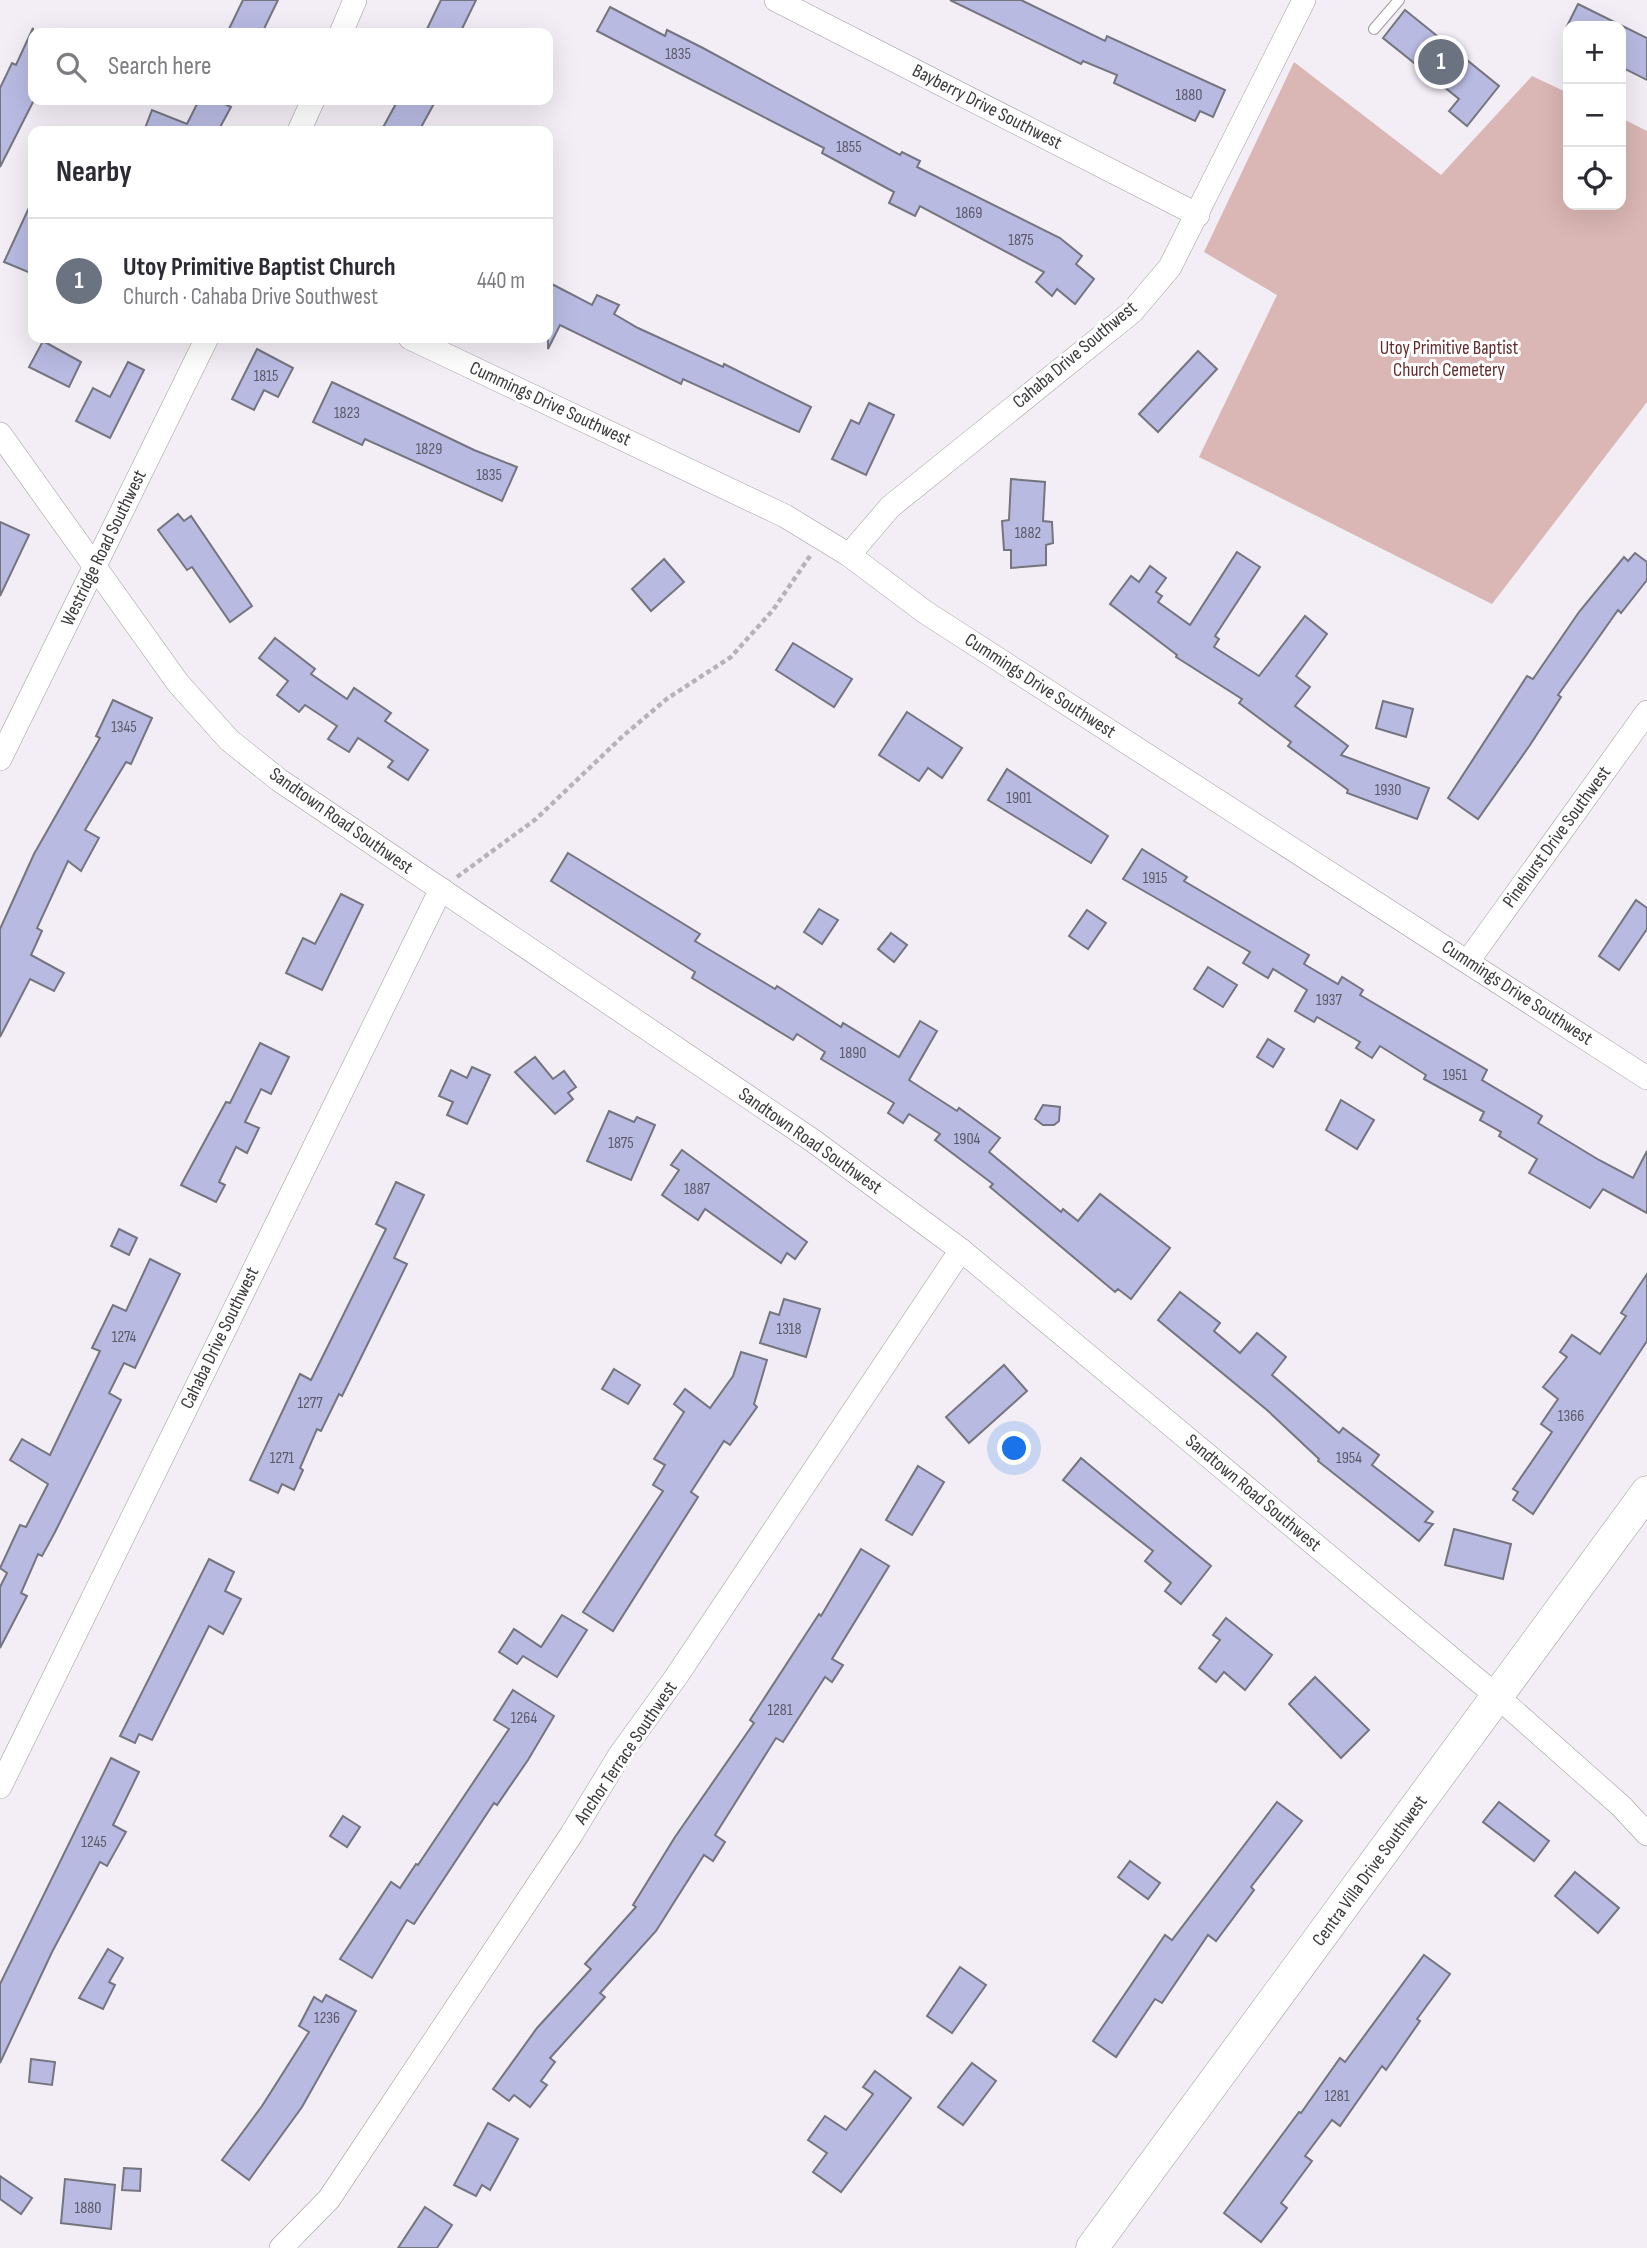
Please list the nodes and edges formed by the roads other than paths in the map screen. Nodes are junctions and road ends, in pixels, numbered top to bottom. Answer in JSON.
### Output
{"nodes":[{"id":1,"x":355,"y":0,"type":"edge"},
{"id":2,"x":776,"y":0,"type":"edge"},
{"id":3,"x":1304,"y":0,"type":"edge"},
{"id":4,"x":1399,"y":0,"type":"edge"},
{"id":5,"x":343,"y":28,"type":"edge"},
{"id":6,"x":1374,"y":29,"type":"dead end"},
{"id":7,"x":311,"y":105,"type":"edge"},
{"id":8,"x":301,"y":126,"type":"edge"},
{"id":9,"x":1198,"y":215,"type":"junction"},
{"id":10,"x":204,"y":343,"type":"edge"},
{"id":11,"x":421,"y":343,"type":"edge"},
{"id":12,"x":0,"y":435,"type":"edge"},
{"id":13,"x":849,"y":555,"type":"junction"},
{"id":14,"x":95,"y":566,"type":"junction"},
{"id":15,"x":1647,"y":712,"type":"edge"},
{"id":16,"x":0,"y":758,"type":"edge"},
{"id":17,"x":441,"y":889,"type":"junction"},
{"id":18,"x":1468,"y":961,"type":"junction"},
{"id":19,"x":1647,"y":1078,"type":"edge"},
{"id":20,"x":961,"y":1250,"type":"junction"},
{"id":21,"x":1647,"y":1492,"type":"edge"},
{"id":22,"x":1499,"y":1698,"type":"junction"},
{"id":23,"x":0,"y":1787,"type":"edge"},
{"id":24,"x":1647,"y":1834,"type":"edge"},
{"id":25,"x":281,"y":2248,"type":"edge"},
{"id":26,"x":1091,"y":2248,"type":"edge"}],
"edges":[{"from":1,"to":5,"type":"street"},
{"from":2,"to":9,"type":"street","name":"Bayberry Drive Southwest"},
{"from":3,"to":9,"type":"street","name":"Cahaba Drive Southwest"},
{"from":4,"to":6,"type":"lane"},
{"from":7,"to":8,"type":"street"},
{"from":9,"to":13,"type":"street","name":"Cahaba Drive Southwest"},
{"from":10,"to":14,"type":"street","name":"Westridge Road Southwest"},
{"from":11,"to":13,"type":"street","name":"Cummings Drive Southwest"},
{"from":12,"to":14,"type":"street","name":"Sandtown Road Southwest"},
{"from":13,"to":18,"type":"street","name":"Cummings Drive Southwest"},
{"from":14,"to":16,"type":"street","name":"Westridge Road Southwest"},
{"from":14,"to":17,"type":"street","name":"Sandtown Road Southwest"},
{"from":15,"to":18,"type":"street","name":"Pinehurst Drive Southwest"},
{"from":17,"to":20,"type":"street","name":"Sandtown Road Southwest"},
{"from":17,"to":23,"type":"street","name":"Cahaba Drive Southwest"},
{"from":18,"to":19,"type":"street","name":"Cummings Drive Southwest"},
{"from":20,"to":22,"type":"street","name":"Sandtown Road Southwest"},
{"from":20,"to":25,"type":"street","name":"Anchor Terrace Southwest"},
{"from":21,"to":22,"type":"street","name":"Centra Villa Drive Southwest"},
{"from":22,"to":24,"type":"street","name":"Sandtown Road Southwest"},
{"from":22,"to":26,"type":"street","name":"Centra Villa Drive Southwest"}]}
